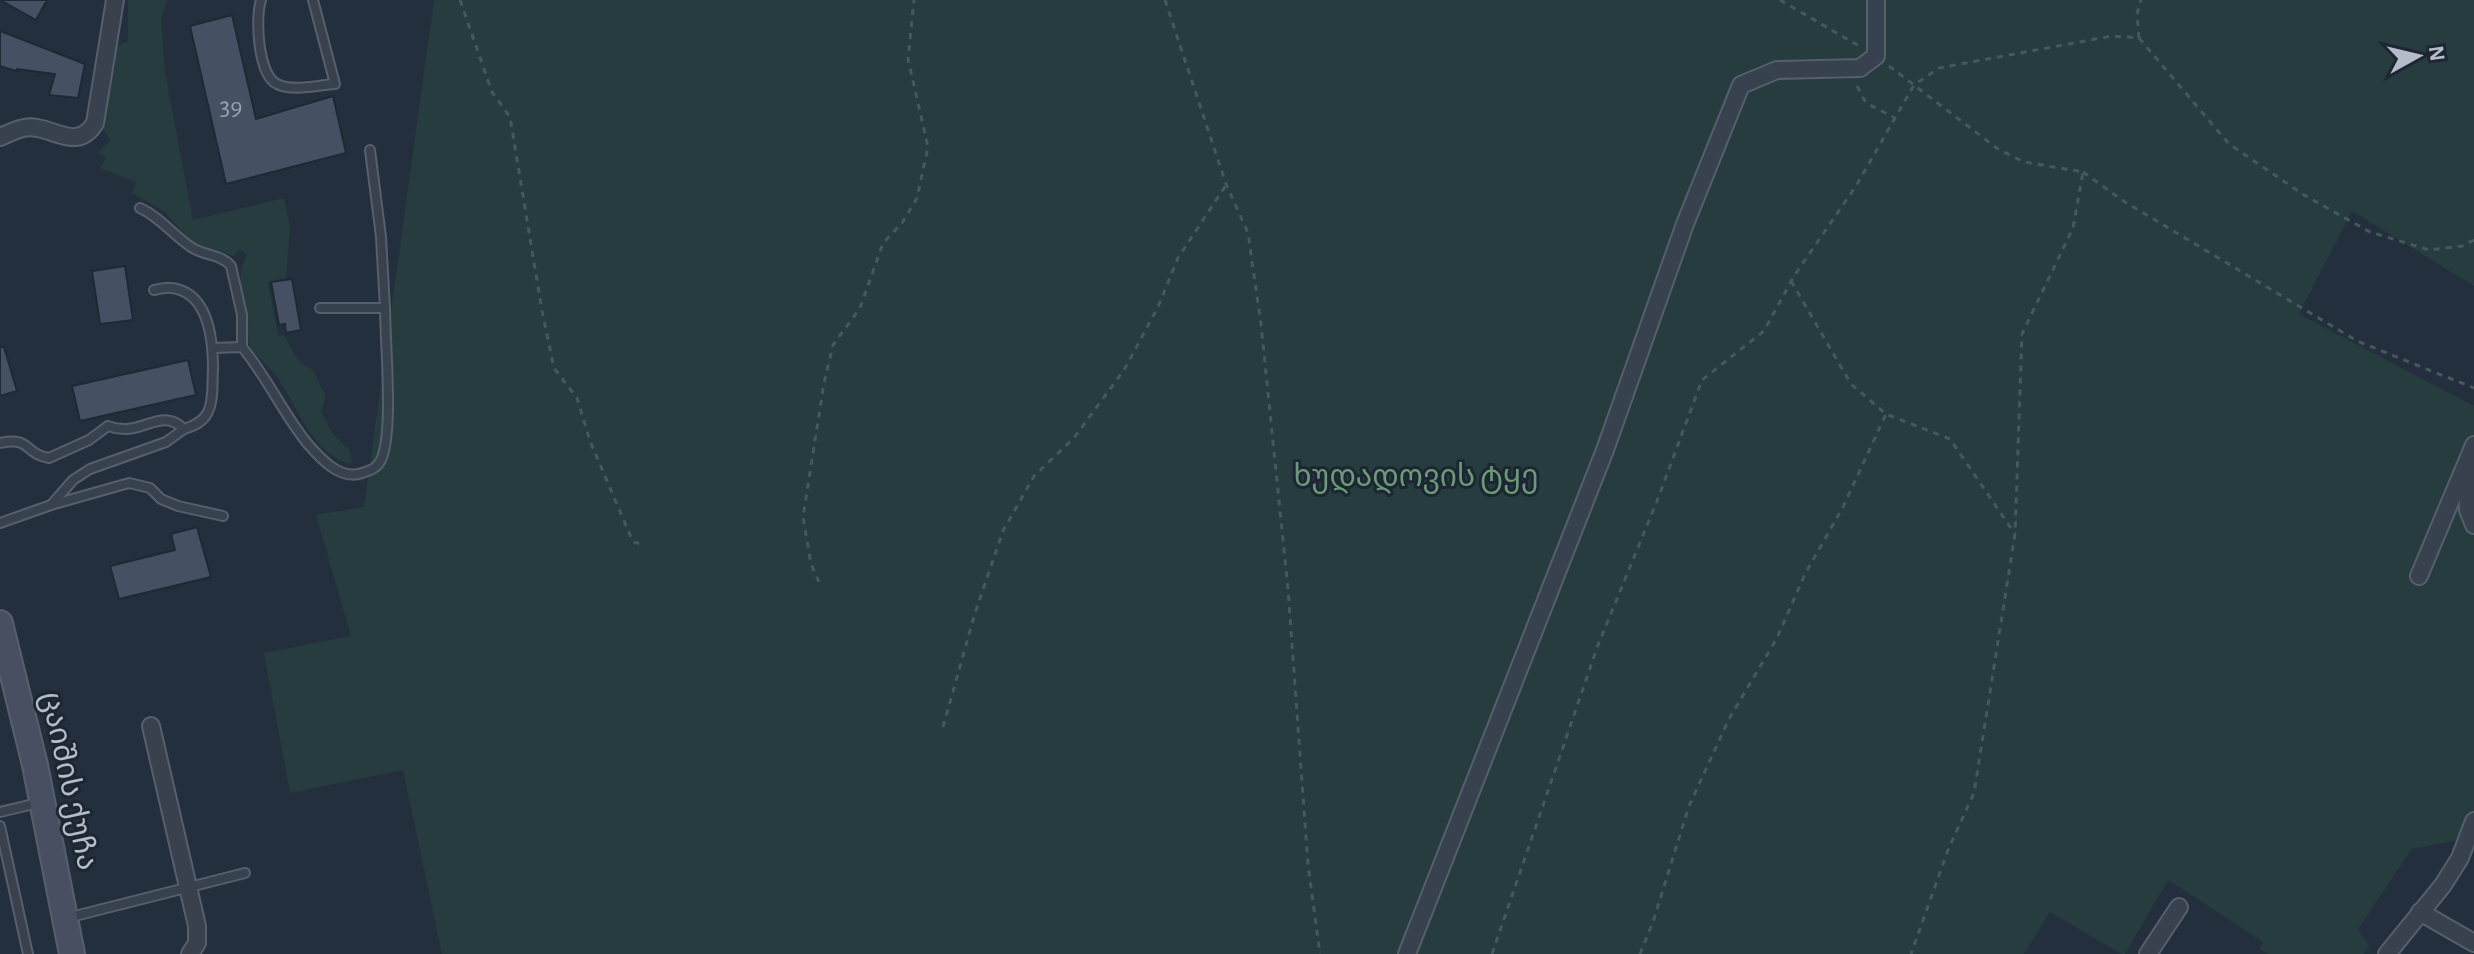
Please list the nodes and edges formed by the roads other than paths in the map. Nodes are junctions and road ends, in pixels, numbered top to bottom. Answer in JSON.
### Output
{"nodes":[{"id":1,"x":115,"y":0,"type":"edge"},
{"id":2,"x":261,"y":0,"type":"edge"},
{"id":3,"x":313,"y":0,"type":"edge"},
{"id":4,"x":1876,"y":0,"type":"edge"},
{"id":5,"x":0,"y":137,"type":"edge"},
{"id":6,"x":370,"y":150,"type":"dead end"},
{"id":7,"x":140,"y":208,"type":"dead end"},
{"id":8,"x":154,"y":290,"type":"dead end"},
{"id":9,"x":320,"y":308,"type":"dead end"},
{"id":10,"x":385,"y":308,"type":"junction"},
{"id":11,"x":242,"y":347,"type":"junction"},
{"id":12,"x":213,"y":348,"type":"junction"},
{"id":13,"x":184,"y":429,"type":"junction"},
{"id":14,"x":0,"y":443,"type":"edge"},
{"id":15,"x":2474,"y":445,"type":"edge"},
{"id":16,"x":2467,"y":463,"type":"junction"},
{"id":17,"x":51,"y":505,"type":"junction"},
{"id":18,"x":223,"y":516,"type":"dead end"},
{"id":19,"x":0,"y":523,"type":"edge"},
{"id":20,"x":2474,"y":525,"type":"edge"},
{"id":21,"x":2419,"y":576,"type":"dead end"},
{"id":22,"x":0,"y":623,"type":"edge"},
{"id":23,"x":151,"y":726,"type":"dead end"},
{"id":24,"x":42,"y":802,"type":"junction"},
{"id":25,"x":0,"y":812,"type":"edge"},
{"id":26,"x":2474,"y":821,"type":"edge"},
{"id":27,"x":0,"y":826,"type":"edge"},
{"id":28,"x":245,"y":873,"type":"dead end"},
{"id":29,"x":186,"y":887,"type":"junction"},
{"id":30,"x":2179,"y":907,"type":"dead end"},
{"id":31,"x":2420,"y":912,"type":"junction"},
{"id":32,"x":65,"y":918,"type":"junction"},
{"id":33,"x":2474,"y":943,"type":"edge"},
{"id":34,"x":28,"y":954,"type":"edge"},
{"id":35,"x":72,"y":954,"type":"edge"},
{"id":36,"x":190,"y":954,"type":"edge"},
{"id":37,"x":1407,"y":954,"type":"edge"},
{"id":38,"x":2148,"y":954,"type":"edge"},
{"id":39,"x":2387,"y":954,"type":"edge"}],
"edges":[{"from":1,"to":5,"type":"street"},
{"from":2,"to":3,"type":"lane"},
{"from":4,"to":37,"type":"street"},
{"from":6,"to":10,"type":"lane"},
{"from":7,"to":11,"type":"lane"},
{"from":8,"to":12,"type":"lane"},
{"from":9,"to":10,"type":"lane"},
{"from":10,"to":11,"type":"lane"},
{"from":11,"to":12,"type":"lane"},
{"from":12,"to":13,"type":"lane"},
{"from":13,"to":14,"type":"lane"},
{"from":13,"to":17,"type":"lane"},
{"from":15,"to":16,"type":"street"},
{"from":16,"to":20,"type":"street"},
{"from":16,"to":21,"type":"street"},
{"from":17,"to":18,"type":"lane"},
{"from":17,"to":19,"type":"lane"},
{"from":22,"to":24,"type":"street","name":"ცაიშის ქუჩა"},
{"from":23,"to":29,"type":"street"},
{"from":24,"to":25,"type":"lane"},
{"from":24,"to":32,"type":"street","name":"ცაიშის ქუჩა"},
{"from":26,"to":31,"type":"street"},
{"from":27,"to":34,"type":"lane"},
{"from":28,"to":29,"type":"lane"},
{"from":29,"to":32,"type":"lane"},
{"from":29,"to":36,"type":"street"},
{"from":30,"to":38,"type":"street"},
{"from":31,"to":33,"type":"street"},
{"from":31,"to":39,"type":"street"},
{"from":32,"to":35,"type":"street","name":"ცაიშის ქუჩა"}]}
